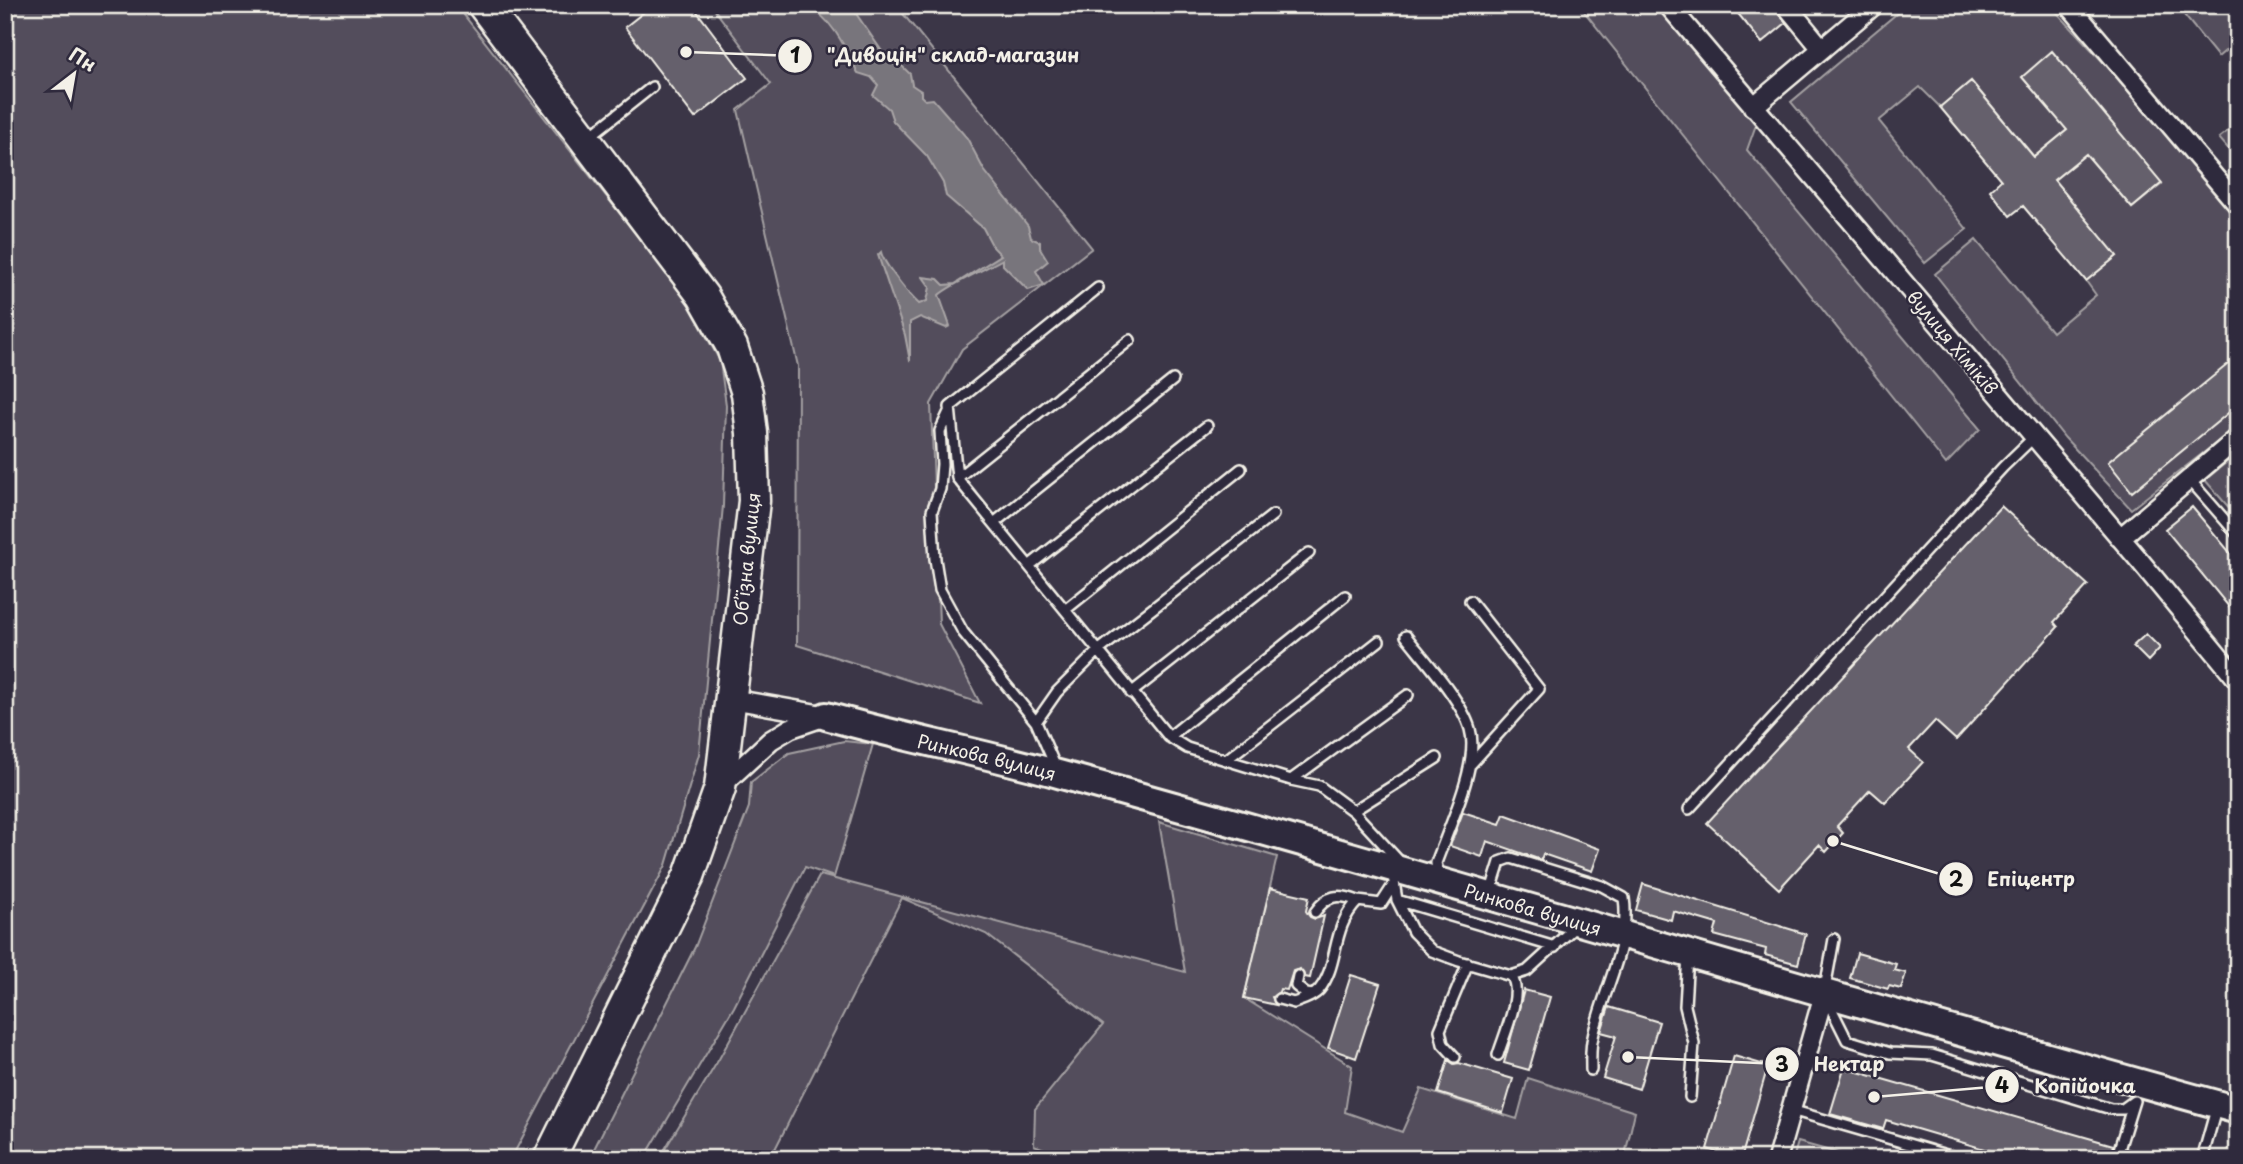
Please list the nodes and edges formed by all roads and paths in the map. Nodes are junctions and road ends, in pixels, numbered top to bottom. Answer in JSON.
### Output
{"nodes":[{"id":1,"x":483,"y":5,"type":"edge"},
{"id":2,"x":1668,"y":5,"type":"edge"},
{"id":3,"x":1786,"y":5,"type":"edge"},
{"id":4,"x":1874,"y":5,"type":"edge"},
{"id":5,"x":2069,"y":5,"type":"edge"},
{"id":6,"x":1822,"y":49,"type":"junction"},
{"id":7,"x":652,"y":87,"type":"dead end"},
{"id":8,"x":1753,"y":107,"type":"junction"},
{"id":9,"x":585,"y":141,"type":"junction"},
{"id":10,"x":2238,"y":205,"type":"edge"},
{"id":11,"x":1098,"y":288,"type":"dead end"},
{"id":12,"x":1130,"y":340,"type":"dead end"},
{"id":13,"x":1173,"y":380,"type":"dead end"},
{"id":14,"x":950,"y":407,"type":"junction"},
{"id":15,"x":1207,"y":426,"type":"dead end"},
{"id":16,"x":2034,"y":437,"type":"junction"},
{"id":17,"x":2238,"y":438,"type":"edge"},
{"id":18,"x":1241,"y":469,"type":"dead end"},
{"id":19,"x":957,"y":478,"type":"junction"},
{"id":20,"x":2189,"y":479,"type":"junction"},
{"id":21,"x":1273,"y":515,"type":"dead end"},
{"id":22,"x":994,"y":523,"type":"junction"},
{"id":23,"x":2238,"y":536,"type":"edge"},
{"id":24,"x":2120,"y":538,"type":"junction"},
{"id":25,"x":1308,"y":553,"type":"dead end"},
{"id":26,"x":1029,"y":566,"type":"junction"},
{"id":27,"x":1345,"y":596,"type":"dead end"},
{"id":28,"x":1470,"y":601,"type":"dead end"},
{"id":29,"x":1065,"y":610,"type":"junction"},
{"id":30,"x":1406,"y":636,"type":"dead end"},
{"id":31,"x":1379,"y":641,"type":"dead end"},
{"id":32,"x":1098,"y":651,"type":"junction"},
{"id":33,"x":2238,"y":680,"type":"edge"},
{"id":34,"x":1131,"y":693,"type":"junction"},
{"id":35,"x":1408,"y":695,"type":"dead end"},
{"id":36,"x":731,"y":699,"type":"junction"},
{"id":37,"x":826,"y":716,"type":"junction"},
{"id":38,"x":1037,"y":722,"type":"junction"},
{"id":39,"x":1169,"y":737,"type":"junction"},
{"id":40,"x":1437,"y":758,"type":"dead end"},
{"id":41,"x":1226,"y":760,"type":"junction"},
{"id":42,"x":1471,"y":764,"type":"junction"},
{"id":43,"x":1059,"y":774,"type":"junction"},
{"id":44,"x":1291,"y":780,"type":"junction"},
{"id":45,"x":720,"y":788,"type":"junction"},
{"id":46,"x":1689,"y":809,"type":"dead end"},
{"id":47,"x":1353,"y":811,"type":"junction"},
{"id":48,"x":1399,"y":875,"type":"junction"},
{"id":49,"x":1440,"y":882,"type":"junction"},
{"id":50,"x":1489,"y":897,"type":"junction"},
{"id":51,"x":1397,"y":900,"type":"junction"},
{"id":52,"x":1357,"y":901,"type":"junction"},
{"id":53,"x":1315,"y":912,"type":"dead end"},
{"id":54,"x":1580,"y":922,"type":"junction"},
{"id":55,"x":1624,"y":935,"type":"junction"},
{"id":56,"x":1834,"y":939,"type":"dead end"},
{"id":57,"x":1555,"y":947,"type":"junction"},
{"id":58,"x":1688,"y":953,"type":"junction"},
{"id":59,"x":1468,"y":963,"type":"junction"},
{"id":60,"x":1527,"y":971,"type":"junction"},
{"id":61,"x":1298,"y":976,"type":"dead end"},
{"id":62,"x":1511,"y":976,"type":"junction"},
{"id":63,"x":1824,"y":994,"type":"junction"},
{"id":64,"x":1313,"y":995,"type":"junction"},
{"id":65,"x":1516,"y":995,"type":"junction"},
{"id":66,"x":1279,"y":999,"type":"dead end"},
{"id":67,"x":1498,"y":1055,"type":"dead end"},
{"id":68,"x":1455,"y":1057,"type":"dead end"},
{"id":69,"x":1591,"y":1070,"type":"dead end"},
{"id":70,"x":2137,"y":1092,"type":"junction"},
{"id":71,"x":1690,"y":1097,"type":"dead end"},
{"id":72,"x":2228,"y":1107,"type":"edge"},
{"id":73,"x":1791,"y":1110,"type":"junction"},
{"id":74,"x":549,"y":1159,"type":"edge"},
{"id":75,"x":1777,"y":1159,"type":"edge"},
{"id":76,"x":1960,"y":1159,"type":"edge"},
{"id":77,"x":2116,"y":1159,"type":"edge"},
{"id":78,"x":2202,"y":1159,"type":"edge"}],
"edges":[{"from":1,"to":9,"type":"main road","name":"Обʼїзна вулиця"},
{"from":2,"to":8,"type":"street","name":"вулиця Хіміків"},
{"from":3,"to":6,"type":"street"},
{"from":4,"to":6,"type":"street"},
{"from":5,"to":10,"type":"street"},
{"from":6,"to":8,"type":"street"},
{"from":7,"to":9,"type":"lane"},
{"from":8,"to":16,"type":"street","name":"вулиця Хіміків"},
{"from":9,"to":36,"type":"main road","name":"Обʼїзна вулиця"},
{"from":11,"to":14,"type":"lane"},
{"from":12,"to":19,"type":"lane"},
{"from":13,"to":22,"type":"lane"},
{"from":14,"to":19,"type":"lane"},
{"from":14,"to":38,"type":"lane"},
{"from":15,"to":26,"type":"lane"},
{"from":16,"to":24,"type":"street","name":"вулиця Хіміків"},
{"from":16,"to":46,"type":"lane"},
{"from":17,"to":20,"type":"street"},
{"from":18,"to":29,"type":"lane"},
{"from":19,"to":22,"type":"lane"},
{"from":20,"to":23,"type":"lane"},
{"from":20,"to":24,"type":"street"},
{"from":21,"to":32,"type":"lane"},
{"from":22,"to":26,"type":"lane"},
{"from":24,"to":33,"type":"street","name":"вулиця Хіміків"},
{"from":25,"to":34,"type":"lane"},
{"from":26,"to":29,"type":"lane"},
{"from":27,"to":39,"type":"lane"},
{"from":28,"to":42,"type":"lane"},
{"from":29,"to":32,"type":"lane"},
{"from":30,"to":42,"type":"lane"},
{"from":31,"to":41,"type":"lane"},
{"from":32,"to":34,"type":"lane"},
{"from":32,"to":38,"type":"lane"},
{"from":34,"to":39,"type":"lane"},
{"from":35,"to":44,"type":"lane"},
{"from":36,"to":37,"type":"street","name":"Ринкова вулиця"},
{"from":36,"to":45,"type":"main road","name":"Обʼїзна вулиця"},
{"from":37,"to":43,"type":"main road","name":"Ринкова вулиця"},
{"from":37,"to":45,"type":"street"},
{"from":38,"to":43,"type":"lane"},
{"from":39,"to":41,"type":"lane"},
{"from":40,"to":47,"type":"lane"},
{"from":41,"to":44,"type":"lane"},
{"from":42,"to":49,"type":"lane"},
{"from":43,"to":48,"type":"main road","name":"Ринкова вулиця"},
{"from":44,"to":47,"type":"lane"},
{"from":45,"to":74,"type":"main road","name":"Обʼїзна вулиця"},
{"from":47,"to":48,"type":"lane"},
{"from":48,"to":49,"type":"main road","name":"Ринкова вулиця"},
{"from":48,"to":51,"type":"lane"},
{"from":48,"to":52,"type":"lane"},
{"from":49,"to":50,"type":"main road","name":"Ринкова вулиця"},
{"from":50,"to":54,"type":"main road","name":"Ринкова вулиця"},
{"from":50,"to":55,"type":"lane"},
{"from":51,"to":57,"type":"lane"},
{"from":51,"to":59,"type":"lane"},
{"from":52,"to":53,"type":"lane"},
{"from":52,"to":64,"type":"lane"},
{"from":54,"to":55,"type":"main road","name":"Ринкова вулиця"},
{"from":54,"to":57,"type":"lane"},
{"from":55,"to":58,"type":"main road","name":"Ринкова вулиця"},
{"from":55,"to":69,"type":"lane"},
{"from":56,"to":63,"type":"lane"},
{"from":57,"to":60,"type":"lane"},
{"from":58,"to":63,"type":"main road","name":"Ринкова вулиця"},
{"from":58,"to":71,"type":"lane"},
{"from":59,"to":62,"type":"lane"},
{"from":59,"to":68,"type":"lane"},
{"from":60,"to":62,"type":"lane"},
{"from":60,"to":65,"type":"lane"},
{"from":61,"to":64,"type":"lane"},
{"from":62,"to":65,"type":"lane"},
{"from":63,"to":70,"type":"main road","name":"Ринкова вулиця"},
{"from":63,"to":70,"type":"lane"},
{"from":63,"to":73,"type":"street"},
{"from":64,"to":66,"type":"lane"},
{"from":65,"to":67,"type":"lane"},
{"from":70,"to":72,"type":"main road","name":"Ринкова вулиця"},
{"from":70,"to":77,"type":"lane"},
{"from":72,"to":78,"type":"lane"},
{"from":73,"to":75,"type":"street"},
{"from":73,"to":76,"type":"lane"}]}
